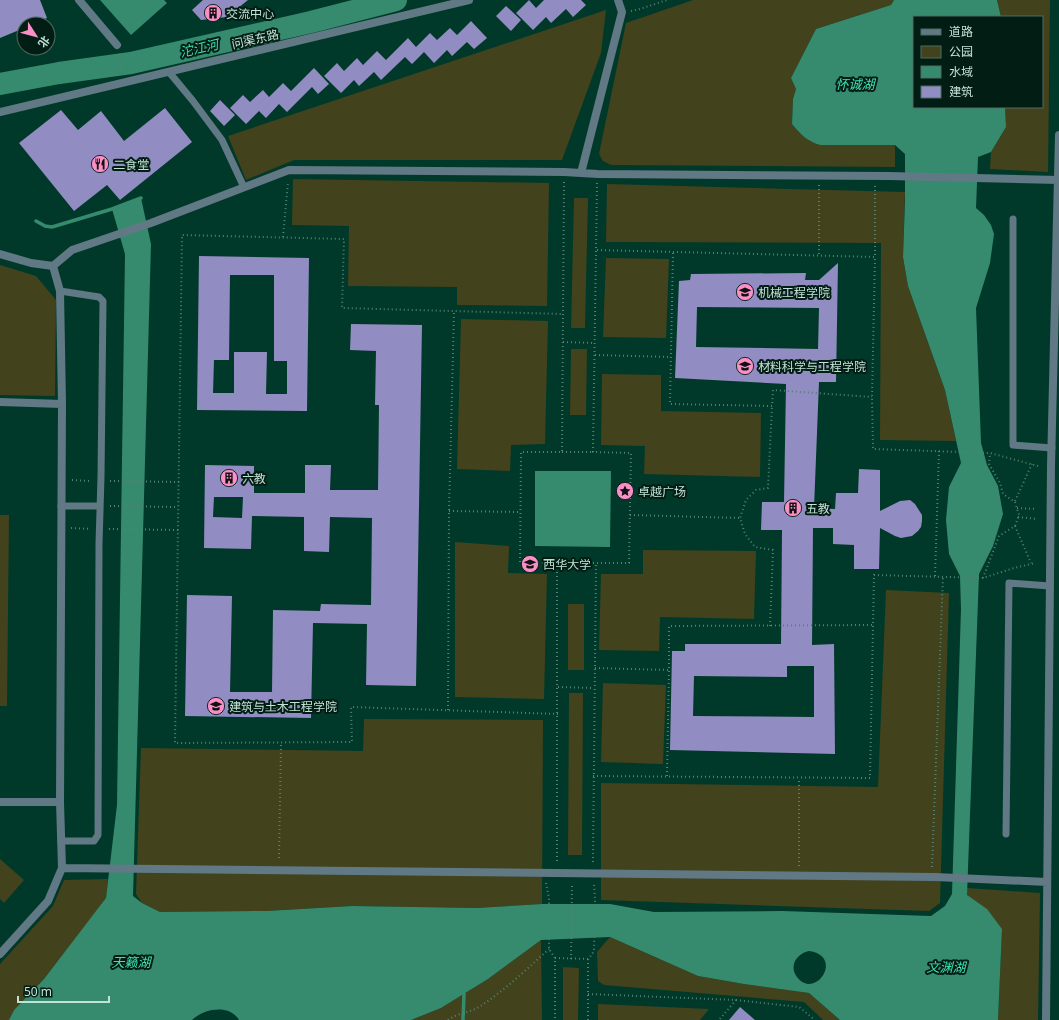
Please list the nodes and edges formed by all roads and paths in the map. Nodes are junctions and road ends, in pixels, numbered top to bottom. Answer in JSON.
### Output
{"nodes":[{"id":1,"x":79,"y":0,"type":"edge"},
{"id":2,"x":469,"y":0,"type":"edge"},
{"id":3,"x":618,"y":0,"type":"edge"},
{"id":4,"x":666,"y":0,"type":"edge"},
{"id":5,"x":622,"y":12,"type":"junction"},
{"id":6,"x":117,"y":45,"type":"joint"},
{"id":7,"x":169,"y":72,"type":"junction"},
{"id":8,"x":124,"y":82,"type":"junction"},
{"id":9,"x":0,"y":112,"type":"edge"},
{"id":10,"x":1059,"y":135,"type":"edge"},
{"id":11,"x":289,"y":170,"type":"junction"},
{"id":12,"x":581,"y":173,"type":"junction"},
{"id":13,"x":1058,"y":180,"type":"edge"},
{"id":14,"x":564,"y":181,"type":"dead end"},
{"id":15,"x":598,"y":181,"type":"dead end"},
{"id":16,"x":242,"y":184,"type":"dead end"},
{"id":17,"x":819,"y":185,"type":"dead end"},
{"id":18,"x":875,"y":186,"type":"dead end"},
{"id":19,"x":1013,"y":219,"type":"dead end"},
{"id":20,"x":283,"y":237,"type":"junction"},
{"id":21,"x":597,"y":250,"type":"junction"},
{"id":22,"x":673,"y":252,"type":"junction"},
{"id":23,"x":0,"y":254,"type":"edge"},
{"id":24,"x":819,"y":256,"type":"junction"},
{"id":25,"x":875,"y":257,"type":"junction"},
{"id":26,"x":53,"y":266,"type":"junction"},
{"id":27,"x":60,"y":291,"type":"junction"},
{"id":28,"x":454,"y":312,"type":"junction"},
{"id":29,"x":563,"y":314,"type":"junction"},
{"id":30,"x":563,"y":342,"type":"junction"},
{"id":31,"x":595,"y":343,"type":"junction"},
{"id":32,"x":595,"y":355,"type":"junction"},
{"id":33,"x":671,"y":357,"type":"junction"},
{"id":34,"x":872,"y":397,"type":"junction"},
{"id":35,"x":0,"y":402,"type":"edge"},
{"id":36,"x":62,"y":404,"type":"junction"},
{"id":37,"x":772,"y":406,"type":"junction"},
{"id":38,"x":1052,"y":448,"type":"junction"},
{"id":39,"x":939,"y":450,"type":"junction"},
{"id":40,"x":562,"y":452,"type":"junction"},
{"id":41,"x":593,"y":452,"type":"junction"},
{"id":42,"x":990,"y":453,"type":"junction"},
{"id":43,"x":1032,"y":464,"type":"junction"},
{"id":44,"x":1038,"y":466,"type":"dead end"},
{"id":45,"x":116,"y":481,"type":"dead end"},
{"id":46,"x":179,"y":482,"type":"junction"},
{"id":47,"x":1015,"y":502,"type":"junction"},
{"id":48,"x":61,"y":506,"type":"junction"},
{"id":49,"x":100,"y":506,"type":"junction"},
{"id":50,"x":115,"y":506,"type":"dead end"},
{"id":51,"x":178,"y":507,"type":"junction"},
{"id":52,"x":1017,"y":508,"type":"junction"},
{"id":53,"x":1037,"y":509,"type":"dead end"},
{"id":54,"x":1055,"y":510,"type":"edge"},
{"id":55,"x":449,"y":511,"type":"junction"},
{"id":56,"x":520,"y":512,"type":"junction"},
{"id":57,"x":630,"y":515,"type":"junction"},
{"id":58,"x":1018,"y":517,"type":"junction"},
{"id":59,"x":740,"y":518,"type":"junction"},
{"id":60,"x":1037,"y":519,"type":"dead end"},
{"id":61,"x":1055,"y":521,"type":"edge"},
{"id":62,"x":1015,"y":526,"type":"junction"},
{"id":63,"x":114,"y":529,"type":"dead end"},
{"id":64,"x":178,"y":530,"type":"junction"},
{"id":65,"x":557,"y":563,"type":"junction"},
{"id":66,"x":596,"y":563,"type":"junction"},
{"id":67,"x":1035,"y":563,"type":"dead end"},
{"id":68,"x":1032,"y":564,"type":"junction"},
{"id":69,"x":935,"y":576,"type":"junction"},
{"id":70,"x":943,"y":576,"type":"junction"},
{"id":71,"x":983,"y":578,"type":"junction"},
{"id":72,"x":1050,"y":586,"type":"junction"},
{"id":73,"x":873,"y":625,"type":"junction"},
{"id":74,"x":770,"y":626,"type":"junction"},
{"id":75,"x":595,"y":668,"type":"junction"},
{"id":76,"x":669,"y":670,"type":"junction"},
{"id":77,"x":558,"y":687,"type":"junction"},
{"id":78,"x":594,"y":688,"type":"junction"},
{"id":79,"x":448,"y":710,"type":"junction"},
{"id":80,"x":558,"y":714,"type":"junction"},
{"id":81,"x":281,"y":743,"type":"junction"},
{"id":82,"x":593,"y":776,"type":"junction"},
{"id":83,"x":667,"y":777,"type":"junction"},
{"id":84,"x":799,"y":778,"type":"junction"},
{"id":85,"x":0,"y":802,"type":"edge"},
{"id":86,"x":60,"y":802,"type":"junction"},
{"id":87,"x":1006,"y":834,"type":"dead end"},
{"id":88,"x":61,"y":841,"type":"junction"},
{"id":89,"x":279,"y":858,"type":"dead end"},
{"id":90,"x":557,"y":862,"type":"dead end"},
{"id":91,"x":593,"y":862,"type":"dead end"},
{"id":92,"x":799,"y":866,"type":"dead end"},
{"id":93,"x":62,"y":868,"type":"junction"},
{"id":94,"x":932,"y":868,"type":"dead end"},
{"id":95,"x":1047,"y":882,"type":"junction"},
{"id":96,"x":546,"y":883,"type":"dead end"},
{"id":97,"x":572,"y":884,"type":"dead end"},
{"id":98,"x":594,"y":884,"type":"dead end"},
{"id":99,"x":548,"y":949,"type":"junction"},
{"id":100,"x":0,"y":954,"type":"edge"},
{"id":101,"x":555,"y":958,"type":"junction"},
{"id":102,"x":570,"y":958,"type":"junction"},
{"id":103,"x":588,"y":959,"type":"junction"},
{"id":104,"x":588,"y":994,"type":"junction"},
{"id":105,"x":736,"y":1000,"type":"junction"},
{"id":106,"x":448,"y":1020,"type":"edge"},
{"id":107,"x":555,"y":1020,"type":"edge"},
{"id":108,"x":588,"y":1020,"type":"edge"},
{"id":109,"x":719,"y":1020,"type":"edge"},
{"id":110,"x":815,"y":1020,"type":"edge"},
{"id":111,"x":1046,"y":1020,"type":"edge"}],
"edges":[{"from":1,"to":6,"type":"street"},
{"from":2,"to":7,"type":"street","name":"问渠东路"},
{"from":3,"to":5,"type":"street"},
{"from":4,"to":5,"type":"path"},
{"from":5,"to":12,"type":"street"},
{"from":6,"to":8,"type":"path"},
{"from":7,"to":8,"type":"street","name":"问渠东路"},
{"from":7,"to":16,"type":"lane"},
{"from":8,"to":9,"type":"street","name":"问渠东路"},
{"from":10,"to":13,"type":"street"},
{"from":11,"to":12,"type":"street"},
{"from":11,"to":20,"type":"path"},
{"from":11,"to":26,"type":"street"},
{"from":12,"to":13,"type":"street"},
{"from":13,"to":38,"type":"street"},
{"from":14,"to":29,"type":"path"},
{"from":15,"to":21,"type":"path"},
{"from":17,"to":24,"type":"path"},
{"from":18,"to":25,"type":"path"},
{"from":19,"to":38,"type":"lane"},
{"from":20,"to":28,"type":"path"},
{"from":20,"to":46,"type":"path"},
{"from":21,"to":22,"type":"path"},
{"from":21,"to":31,"type":"path"},
{"from":22,"to":24,"type":"path"},
{"from":22,"to":33,"type":"path"},
{"from":23,"to":26,"type":"street"},
{"from":24,"to":25,"type":"path"},
{"from":25,"to":34,"type":"path"},
{"from":26,"to":27,"type":"street"},
{"from":27,"to":36,"type":"street"},
{"from":27,"to":49,"type":"lane"},
{"from":28,"to":29,"type":"path"},
{"from":28,"to":55,"type":"path"},
{"from":29,"to":30,"type":"path"},
{"from":30,"to":31,"type":"path"},
{"from":30,"to":40,"type":"path"},
{"from":31,"to":32,"type":"path"},
{"from":32,"to":33,"type":"path"},
{"from":32,"to":41,"type":"path"},
{"from":33,"to":37,"type":"path"},
{"from":34,"to":37,"type":"path"},
{"from":34,"to":39,"type":"path"},
{"from":35,"to":36,"type":"street"},
{"from":36,"to":48,"type":"street"},
{"from":37,"to":59,"type":"path"},
{"from":38,"to":54,"type":"street"},
{"from":39,"to":42,"type":"path"},
{"from":39,"to":69,"type":"path"},
{"from":40,"to":41,"type":"path"},
{"from":40,"to":56,"type":"path"},
{"from":41,"to":57,"type":"path"},
{"from":42,"to":43,"type":"path"},
{"from":42,"to":47,"type":"path"},
{"from":43,"to":44,"type":"path"},
{"from":43,"to":47,"type":"path"},
{"from":45,"to":46,"type":"path"},
{"from":46,"to":51,"type":"path"},
{"from":47,"to":52,"type":"path"},
{"from":48,"to":49,"type":"lane"},
{"from":48,"to":86,"type":"street"},
{"from":49,"to":88,"type":"lane"},
{"from":50,"to":51,"type":"path"},
{"from":51,"to":64,"type":"path"},
{"from":52,"to":53,"type":"path"},
{"from":52,"to":58,"type":"path"},
{"from":54,"to":61,"type":"street"},
{"from":55,"to":56,"type":"path"},
{"from":55,"to":79,"type":"path"},
{"from":56,"to":65,"type":"path"},
{"from":57,"to":59,"type":"path"},
{"from":57,"to":66,"type":"path"},
{"from":58,"to":60,"type":"path"},
{"from":58,"to":62,"type":"path"},
{"from":59,"to":74,"type":"path"},
{"from":61,"to":72,"type":"street"},
{"from":62,"to":68,"type":"path"},
{"from":62,"to":71,"type":"path"},
{"from":63,"to":64,"type":"path"},
{"from":64,"to":81,"type":"path"},
{"from":65,"to":66,"type":"path"},
{"from":65,"to":77,"type":"path"},
{"from":66,"to":75,"type":"path"},
{"from":67,"to":68,"type":"path"},
{"from":68,"to":71,"type":"path"},
{"from":69,"to":70,"type":"path"},
{"from":69,"to":73,"type":"path"},
{"from":70,"to":71,"type":"path"},
{"from":70,"to":94,"type":"path"},
{"from":72,"to":87,"type":"lane"},
{"from":72,"to":95,"type":"street"},
{"from":73,"to":74,"type":"path"},
{"from":73,"to":84,"type":"path"},
{"from":74,"to":76,"type":"path"},
{"from":75,"to":76,"type":"path"},
{"from":75,"to":78,"type":"path"},
{"from":76,"to":83,"type":"path"},
{"from":77,"to":78,"type":"path"},
{"from":77,"to":80,"type":"path"},
{"from":78,"to":82,"type":"path"},
{"from":79,"to":80,"type":"path"},
{"from":79,"to":81,"type":"path"},
{"from":80,"to":90,"type":"path"},
{"from":81,"to":89,"type":"path"},
{"from":82,"to":83,"type":"path"},
{"from":82,"to":91,"type":"path"},
{"from":83,"to":84,"type":"path"},
{"from":84,"to":92,"type":"path"},
{"from":85,"to":86,"type":"street"},
{"from":86,"to":88,"type":"street"},
{"from":88,"to":93,"type":"street"},
{"from":93,"to":95,"type":"street"},
{"from":93,"to":100,"type":"street"},
{"from":95,"to":111,"type":"street"},
{"from":96,"to":99,"type":"path"},
{"from":97,"to":102,"type":"path"},
{"from":98,"to":103,"type":"path"},
{"from":99,"to":101,"type":"path"},
{"from":99,"to":106,"type":"path"},
{"from":101,"to":102,"type":"path"},
{"from":101,"to":107,"type":"path"},
{"from":102,"to":103,"type":"path"},
{"from":103,"to":104,"type":"path"},
{"from":104,"to":105,"type":"path"},
{"from":104,"to":108,"type":"path"},
{"from":105,"to":109,"type":"path"},
{"from":105,"to":110,"type":"path"}]}
